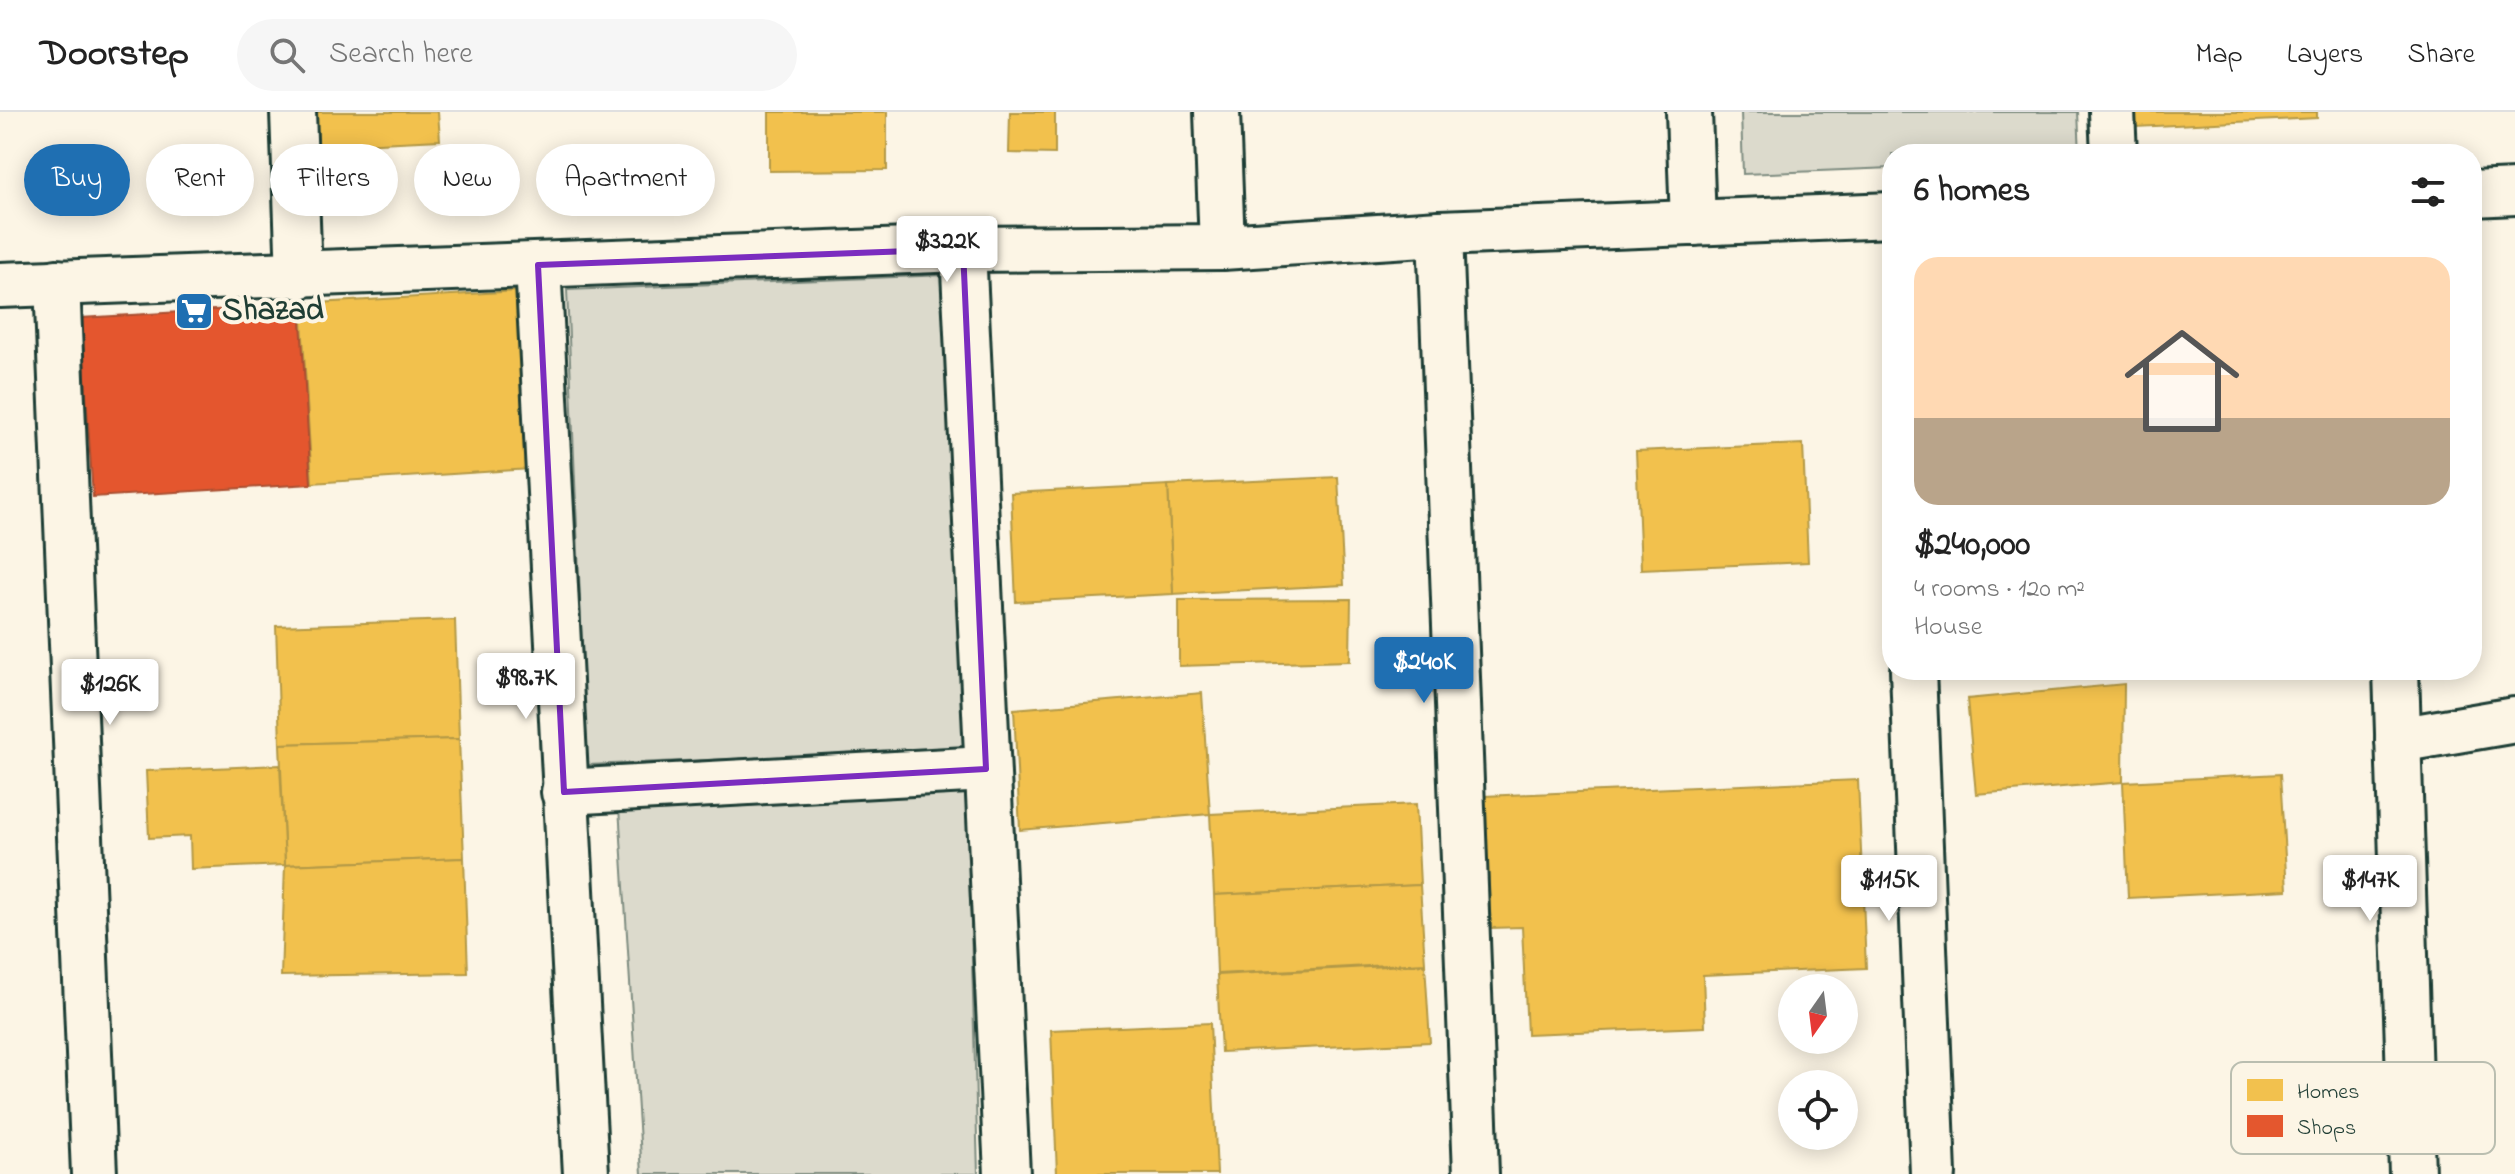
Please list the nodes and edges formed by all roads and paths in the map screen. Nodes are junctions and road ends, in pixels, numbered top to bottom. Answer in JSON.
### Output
{"nodes":[{"id":1,"x":293,"y":112,"type":"edge"},
{"id":2,"x":1217,"y":112,"type":"edge"},
{"id":3,"x":1689,"y":112,"type":"edge"},
{"id":4,"x":2112,"y":112,"type":"edge"},
{"id":5,"x":2114,"y":144,"type":"edge"},
{"id":6,"x":2515,"y":192,"type":"edge"},
{"id":7,"x":2482,"y":194,"type":"edge"},
{"id":8,"x":1882,"y":215,"type":"edge"},
{"id":9,"x":1693,"y":223,"type":"junction"},
{"id":10,"x":1440,"y":233,"type":"junction"},
{"id":11,"x":1222,"y":247,"type":"junction"},
{"id":12,"x":963,"y":249,"type":"junction"},
{"id":13,"x":538,"y":265,"type":"junction"},
{"id":14,"x":299,"y":276,"type":"junction"},
{"id":15,"x":57,"y":282,"type":"junction"},
{"id":16,"x":0,"y":285,"type":"edge"},
{"id":17,"x":1913,"y":680,"type":"edge"},
{"id":18,"x":2396,"y":680,"type":"edge"},
{"id":19,"x":2515,"y":720,"type":"edge"},
{"id":20,"x":2398,"y":740,"type":"junction"},
{"id":21,"x":986,"y":769,"type":"junction"},
{"id":22,"x":564,"y":792,"type":"junction"},
{"id":23,"x":2408,"y":1062,"type":"edge"},
{"id":24,"x":2411,"y":1154,"type":"edge"},
{"id":25,"x":94,"y":1174,"type":"edge"},
{"id":26,"x":586,"y":1174,"type":"edge"},
{"id":27,"x":1007,"y":1174,"type":"edge"},
{"id":28,"x":1476,"y":1174,"type":"edge"},
{"id":29,"x":1933,"y":1174,"type":"edge"},
{"id":30,"x":2412,"y":1174,"type":"edge"}],
"edges":[{"from":1,"to":14,"type":"street"},
{"from":2,"to":11,"type":"street"},
{"from":3,"to":9,"type":"street"},
{"from":4,"to":5,"type":"street"},
{"from":6,"to":7,"type":"street"},
{"from":8,"to":9,"type":"street"},
{"from":9,"to":10,"type":"street"},
{"from":10,"to":11,"type":"street"},
{"from":10,"to":28,"type":"street"},
{"from":11,"to":12,"type":"street"},
{"from":12,"to":13,"type":"street"},
{"from":12,"to":21,"type":"street"},
{"from":13,"to":14,"type":"street"},
{"from":13,"to":22,"type":"street"},
{"from":14,"to":15,"type":"street"},
{"from":15,"to":16,"type":"street"},
{"from":15,"to":25,"type":"street"},
{"from":17,"to":29,"type":"street"},
{"from":18,"to":20,"type":"street"},
{"from":19,"to":20,"type":"street"},
{"from":20,"to":23,"type":"street"},
{"from":21,"to":22,"type":"street"},
{"from":21,"to":27,"type":"street"},
{"from":22,"to":26,"type":"street"},
{"from":24,"to":30,"type":"street"}]}
